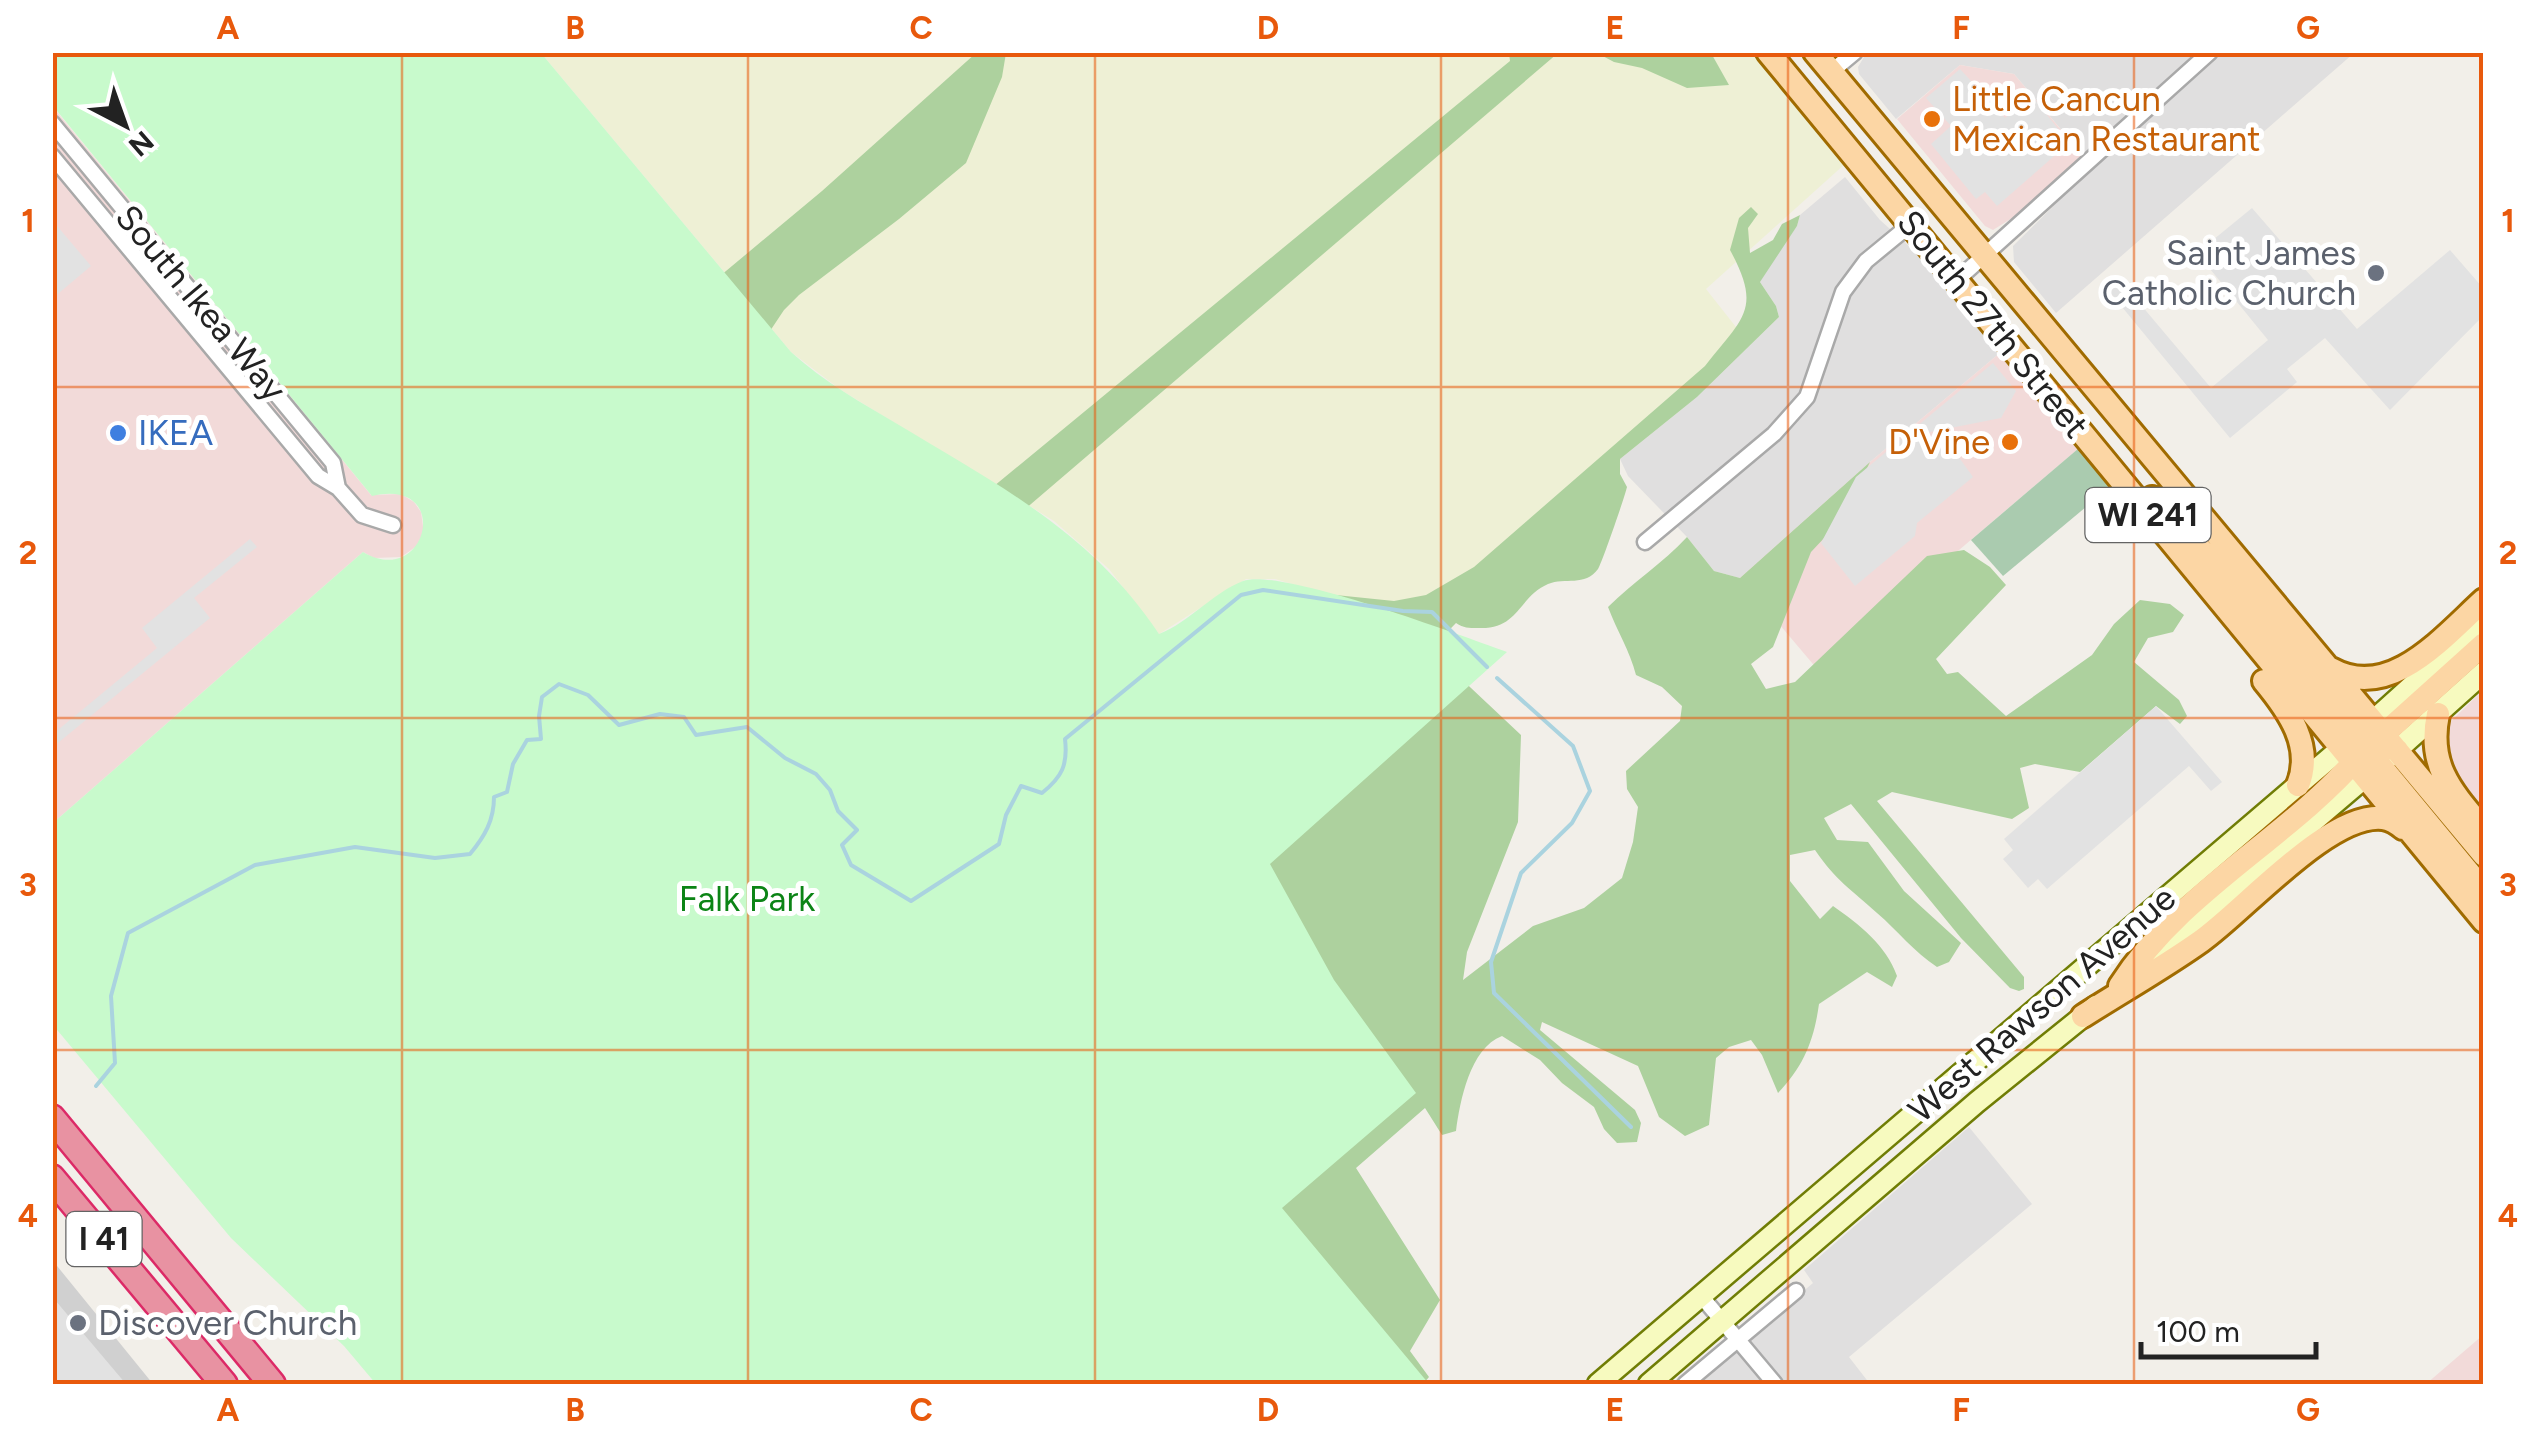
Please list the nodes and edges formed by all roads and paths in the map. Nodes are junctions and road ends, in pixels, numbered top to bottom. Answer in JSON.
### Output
{"nodes":[{"id":1,"x":1768,"y":52,"type":"edge"},
{"id":2,"x":1815,"y":52,"type":"edge"},
{"id":3,"x":1855,"y":52,"type":"edge"},
{"id":4,"x":2210,"y":52,"type":"edge"},
{"id":5,"x":1831,"y":72,"type":"junction"},
{"id":6,"x":52,"y":123,"type":"edge"},
{"id":7,"x":52,"y":156,"type":"edge"},
{"id":8,"x":1911,"y":224,"type":"junction"},
{"id":9,"x":1984,"y":256,"type":"junction"},
{"id":10,"x":1957,"y":280,"type":"junction"},
{"id":11,"x":2094,"y":446,"type":"junction"},
{"id":12,"x":338,"y":488,"type":"junction"},
{"id":13,"x":392,"y":525,"type":"dead end"},
{"id":14,"x":2157,"y":526,"type":"junction"},
{"id":15,"x":1645,"y":542,"type":"dead end"},
{"id":16,"x":2484,"y":600,"type":"edge"},
{"id":17,"x":2484,"y":620,"type":"edge"},
{"id":18,"x":2484,"y":644,"type":"edge"},
{"id":19,"x":2330,"y":668,"type":"junction"},
{"id":20,"x":2484,"y":672,"type":"edge"},
{"id":21,"x":2438,"y":714,"type":"junction"},
{"id":22,"x":2369,"y":749,"type":"junction"},
{"id":23,"x":2298,"y":785,"type":"junction"},
{"id":24,"x":2406,"y":829,"type":"junction"},
{"id":25,"x":2484,"y":830,"type":"edge"},
{"id":26,"x":2484,"y":855,"type":"edge"},
{"id":27,"x":2484,"y":891,"type":"edge"},
{"id":28,"x":2484,"y":922,"type":"edge"},
{"id":29,"x":2120,"y":986,"type":"joint"},
{"id":30,"x":2084,"y":1016,"type":"junction"},
{"id":31,"x":1957,"y":1078,"type":"junction"},
{"id":32,"x":1976,"y":1102,"type":"junction"},
{"id":33,"x":52,"y":1118,"type":"edge"},
{"id":34,"x":52,"y":1178,"type":"edge"},
{"id":35,"x":152,"y":1240,"type":"junction"},
{"id":36,"x":1796,"y":1290,"type":"dead end"},
{"id":37,"x":1702,"y":1296,"type":"junction"},
{"id":38,"x":156,"y":1302,"type":"junction"},
{"id":39,"x":1722,"y":1321,"type":"junction"},
{"id":40,"x":1738,"y":1340,"type":"junction"},
{"id":41,"x":214,"y":1384,"type":"edge"},
{"id":42,"x":224,"y":1384,"type":"edge"},
{"id":43,"x":272,"y":1384,"type":"edge"},
{"id":44,"x":290,"y":1384,"type":"edge"},
{"id":45,"x":1598,"y":1384,"type":"edge"},
{"id":46,"x":1649,"y":1384,"type":"edge"},
{"id":47,"x":1684,"y":1384,"type":"edge"},
{"id":48,"x":1775,"y":1384,"type":"edge"}],
"edges":[{"from":1,"to":8,"type":"main road","name":"South 27th Street","number":"WI 241"},
{"from":2,"to":5,"type":"main road","name":"South 27th Street","number":"WI 241"},
{"from":3,"to":5,"type":"street"},
{"from":4,"to":9,"type":"street"},
{"from":5,"to":9,"type":"main road","name":"South 27th Street","number":"WI 241"},
{"from":6,"to":12,"type":"street","name":"South Ikea Way"},
{"from":7,"to":12,"type":"street","name":"South Ikea Way"},
{"from":8,"to":10,"type":"main road","name":"South 27th Street","number":"WI 241"},
{"from":8,"to":15,"type":"street"},
{"from":9,"to":10,"type":"street"},
{"from":9,"to":19,"type":"main road","name":"South 27th Street","number":"WI 241"},
{"from":10,"to":11,"type":"main road","name":"South 27th Street","number":"WI 241"},
{"from":11,"to":14,"type":"main road","name":"South 27th Street","number":"WI 241"},
{"from":11,"to":22,"type":"main road"},
{"from":12,"to":13,"type":"street","name":"South Ikea Way"},
{"from":14,"to":22,"type":"main road","name":"South 27th Street","number":"WI 241"},
{"from":14,"to":23,"type":"main road"},
{"from":16,"to":19,"type":"main road"},
{"from":17,"to":22,"type":"main road","name":"West Rawson Avenue"},
{"from":18,"to":22,"type":"main road"},
{"from":19,"to":22,"type":"main road","name":"South 27th Street","number":"WI 241"},
{"from":20,"to":21,"type":"main road","name":"West Rawson Avenue"},
{"from":21,"to":22,"type":"main road","name":"West Rawson Avenue"},
{"from":21,"to":25,"type":"main road"},
{"from":22,"to":23,"type":"main road","name":"West Rawson Avenue"},
{"from":22,"to":24,"type":"main road","name":"South 27th Street","number":"WI 241"},
{"from":22,"to":26,"type":"main road","name":"South 27th Street","number":"WI 241"},
{"from":22,"to":27,"type":"main road"},
{"from":22,"to":29,"type":"main road"},
{"from":23,"to":31,"type":"main road","name":"West Rawson Avenue"},
{"from":24,"to":28,"type":"main road","name":"South 27th Street","number":"WI 241"},
{"from":24,"to":30,"type":"main road"},
{"from":29,"to":30,"type":"main road","name":"West Rawson Avenue"},
{"from":30,"to":32,"type":"main road","name":"West Rawson Avenue"},
{"from":31,"to":32,"type":"main road"},
{"from":31,"to":37,"type":"main road","name":"West Rawson Avenue"},
{"from":32,"to":39,"type":"main road","name":"West Rawson Avenue"},
{"from":33,"to":35,"type":"highway","number":"I 41"},
{"from":34,"to":38,"type":"highway","number":"I 41"},
{"from":35,"to":43,"type":"highway","number":"I 41"},
{"from":35,"to":44,"type":"highway"},
{"from":36,"to":40,"type":"street"},
{"from":37,"to":39,"type":"street"},
{"from":37,"to":45,"type":"main road","name":"West Rawson Avenue"},
{"from":38,"to":41,"type":"highway"},
{"from":38,"to":42,"type":"highway","number":"I 41"},
{"from":39,"to":40,"type":"street"},
{"from":39,"to":46,"type":"main road","name":"West Rawson Avenue"},
{"from":40,"to":47,"type":"street"},
{"from":40,"to":48,"type":"street"}]}
